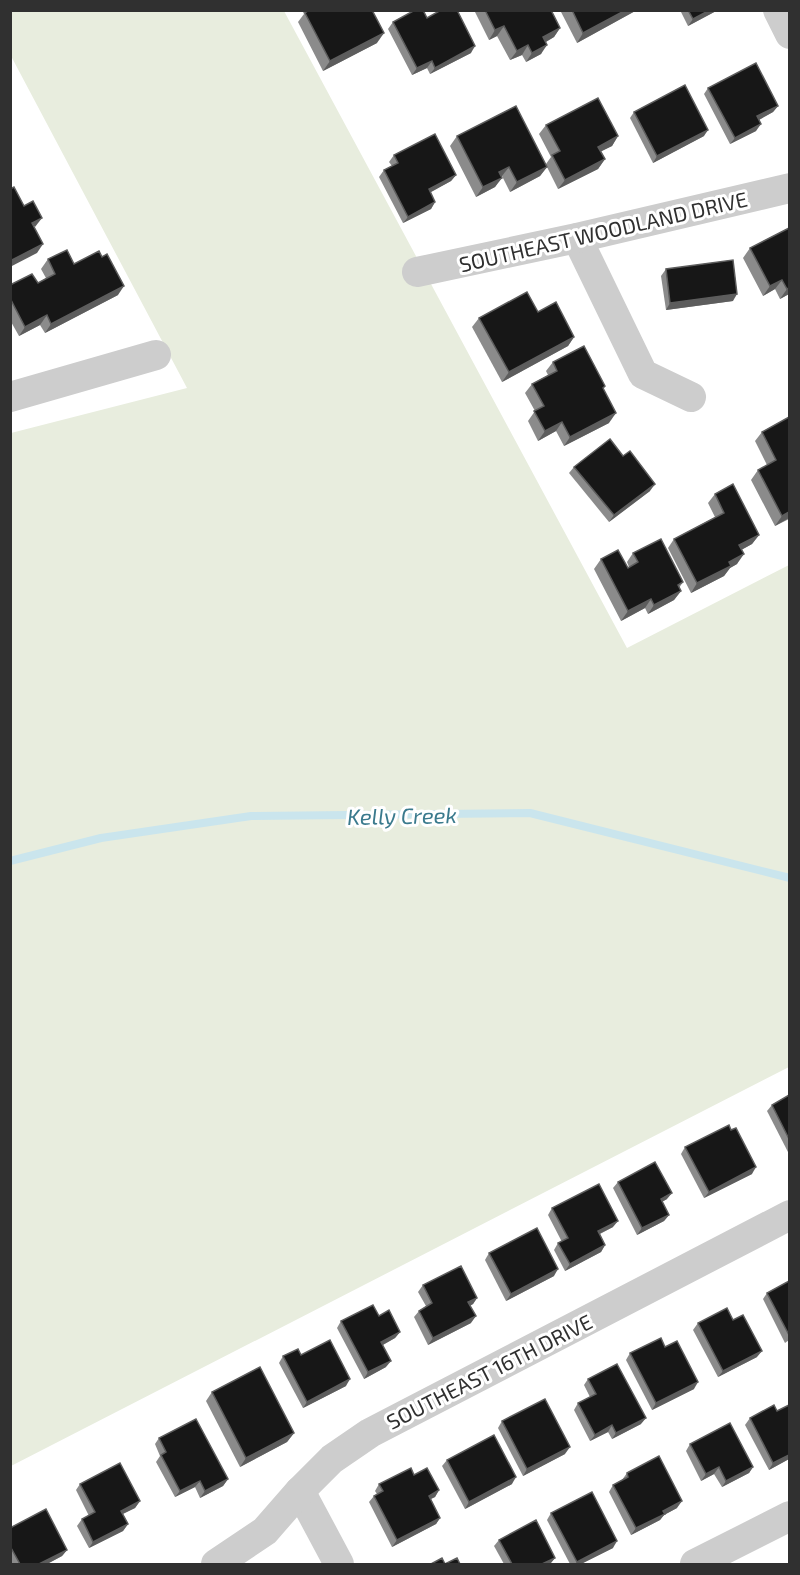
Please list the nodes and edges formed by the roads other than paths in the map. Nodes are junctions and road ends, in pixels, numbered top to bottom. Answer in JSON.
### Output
{"nodes":[{"id":1,"x":778,"y":10,"type":"edge"},
{"id":2,"x":789,"y":34,"type":"edge"},
{"id":3,"x":789,"y":188,"type":"edge"},
{"id":4,"x":577,"y":238,"type":"junction"},
{"id":5,"x":417,"y":272,"type":"dead end"},
{"id":6,"x":156,"y":356,"type":"dead end"},
{"id":7,"x":10,"y":397,"type":"edge"},
{"id":8,"x":691,"y":397,"type":"dead end"},
{"id":9,"x":789,"y":1215,"type":"edge"},
{"id":10,"x":300,"y":1491,"type":"junction"},
{"id":11,"x":789,"y":1516,"type":"edge"},
{"id":12,"x":216,"y":1564,"type":"edge"},
{"id":13,"x":339,"y":1564,"type":"edge"},
{"id":14,"x":695,"y":1564,"type":"edge"}],
"edges":[{"from":1,"to":2,"type":"street"},
{"from":3,"to":4,"type":"street","name":"SOUTHEAST WOODLAND DRIVE"},
{"from":4,"to":5,"type":"street","name":"SOUTHEAST WOODLAND DRIVE"},
{"from":4,"to":8,"type":"street"},
{"from":6,"to":7,"type":"street"},
{"from":9,"to":10,"type":"street","name":"SOUTHEAST 16TH DRIVE"},
{"from":10,"to":12,"type":"street","name":"SOUTHEAST 16TH DRIVE"},
{"from":10,"to":13,"type":"street"},
{"from":11,"to":14,"type":"street"}]}
